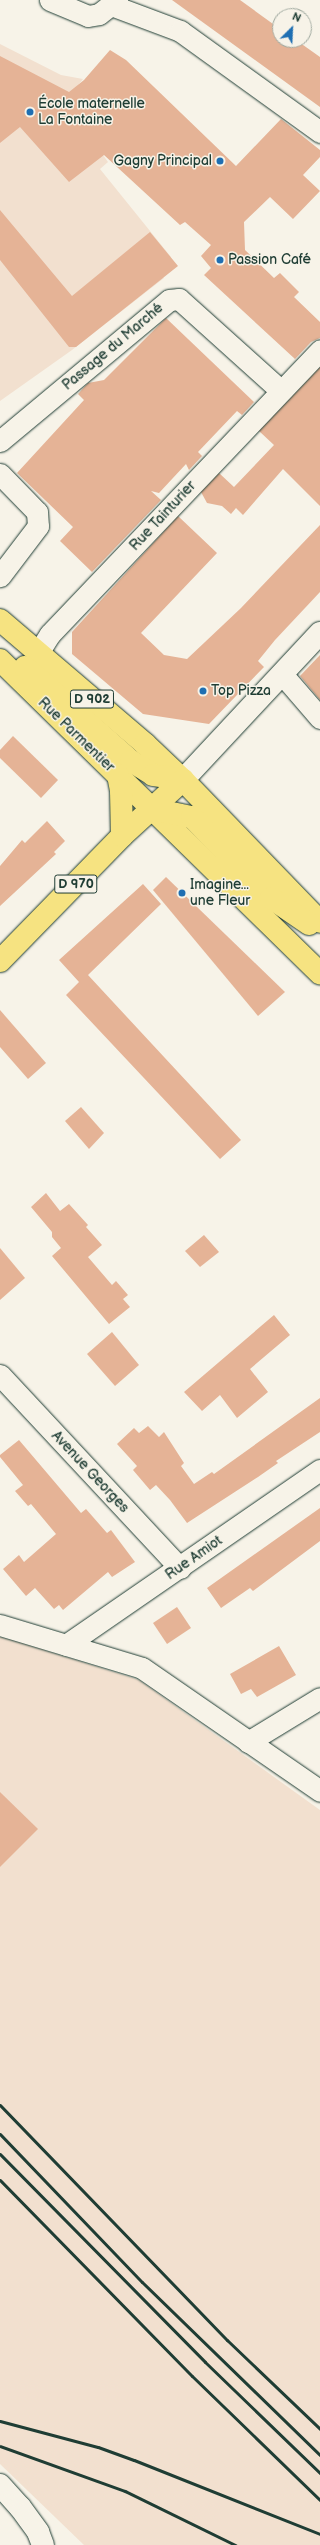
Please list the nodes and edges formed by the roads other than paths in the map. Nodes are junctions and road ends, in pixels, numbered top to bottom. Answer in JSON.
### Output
{"nodes":[{"id":1,"x":50,"y":0,"type":"edge"},
{"id":2,"x":112,"y":2,"type":"edge"},
{"id":3,"x":320,"y":132,"type":"edge"},
{"id":4,"x":320,"y":350,"type":"edge"},
{"id":5,"x":281,"y":391,"type":"junction"},
{"id":6,"x":0,"y":441,"type":"edge"},
{"id":7,"x":0,"y":474,"type":"edge"},
{"id":8,"x":0,"y":576,"type":"edge"},
{"id":9,"x":0,"y":620,"type":"edge"},
{"id":10,"x":320,"y":633,"type":"edge"},
{"id":11,"x":0,"y":651,"type":"edge"},
{"id":12,"x":38,"y":653,"type":"junction"},
{"id":13,"x":0,"y":660,"type":"edge"},
{"id":14,"x":282,"y":674,"type":"junction"},
{"id":15,"x":35,"y":686,"type":"junction"},
{"id":16,"x":320,"y":718,"type":"edge"},
{"id":17,"x":118,"y":775,"type":"junction"},
{"id":18,"x":183,"y":780,"type":"junction"},
{"id":19,"x":153,"y":809,"type":"junction"},
{"id":20,"x":122,"y":836,"type":"junction"},
{"id":21,"x":320,"y":922,"type":"edge"},
{"id":22,"x":320,"y":932,"type":"edge"},
{"id":23,"x":0,"y":961,"type":"edge"},
{"id":24,"x":320,"y":973,"type":"edge"},
{"id":25,"x":0,"y":1375,"type":"edge"},
{"id":26,"x":320,"y":1470,"type":"edge"},
{"id":27,"x":180,"y":1568,"type":"junction"},
{"id":28,"x":0,"y":1625,"type":"edge"},
{"id":29,"x":66,"y":1645,"type":"junction"},
{"id":30,"x":320,"y":1698,"type":"edge"},
{"id":31,"x":248,"y":1742,"type":"junction"},
{"id":32,"x":320,"y":1791,"type":"edge"},
{"id":33,"x":0,"y":2485,"type":"edge"},
{"id":34,"x":43,"y":2545,"type":"edge"}],
"edges":[{"from":1,"to":2,"type":"street"},
{"from":2,"to":3,"type":"street"},
{"from":4,"to":5,"type":"street","name":"Rue Tainturier"},
{"from":5,"to":6,"type":"street","name":"Passage du Marché"},
{"from":5,"to":12,"type":"street","name":"Rue Tainturier"},
{"from":7,"to":8,"type":"street"},
{"from":9,"to":12,"type":"main road","number":"D 902"},
{"from":10,"to":14,"type":"main road"},
{"from":11,"to":15,"type":"main road"},
{"from":12,"to":15,"type":"street","name":"Rue Tainturier"},
{"from":12,"to":18,"type":"main road","number":"D 902"},
{"from":13,"to":15,"type":"main road","name":"Rue Parmentier","number":"D 902"},
{"from":14,"to":16,"type":"street"},
{"from":14,"to":18,"type":"main road"},
{"from":15,"to":17,"type":"main road","name":"Rue Parmentier","number":"D 902"},
{"from":15,"to":18,"type":"main road"},
{"from":17,"to":19,"type":"main road","name":"Rue Parmentier","number":"D 902"},
{"from":17,"to":20,"type":"main road"},
{"from":18,"to":19,"type":"main road"},
{"from":18,"to":21,"type":"main road","number":"D 902"},
{"from":19,"to":20,"type":"main road","number":"D 970"},
{"from":19,"to":22,"type":"main road"},
{"from":19,"to":24,"type":"main road","number":"D 902"},
{"from":20,"to":23,"type":"main road","number":"D 970"},
{"from":25,"to":27,"type":"street","name":"Avenue Georges"},
{"from":26,"to":27,"type":"street","name":"Rue Amiot"},
{"from":27,"to":29,"type":"street","name":"Rue Amiot"},
{"from":28,"to":29,"type":"street"},
{"from":29,"to":31,"type":"street"},
{"from":30,"to":31,"type":"street"},
{"from":31,"to":32,"type":"street"},
{"from":33,"to":34,"type":"main road"}]}
